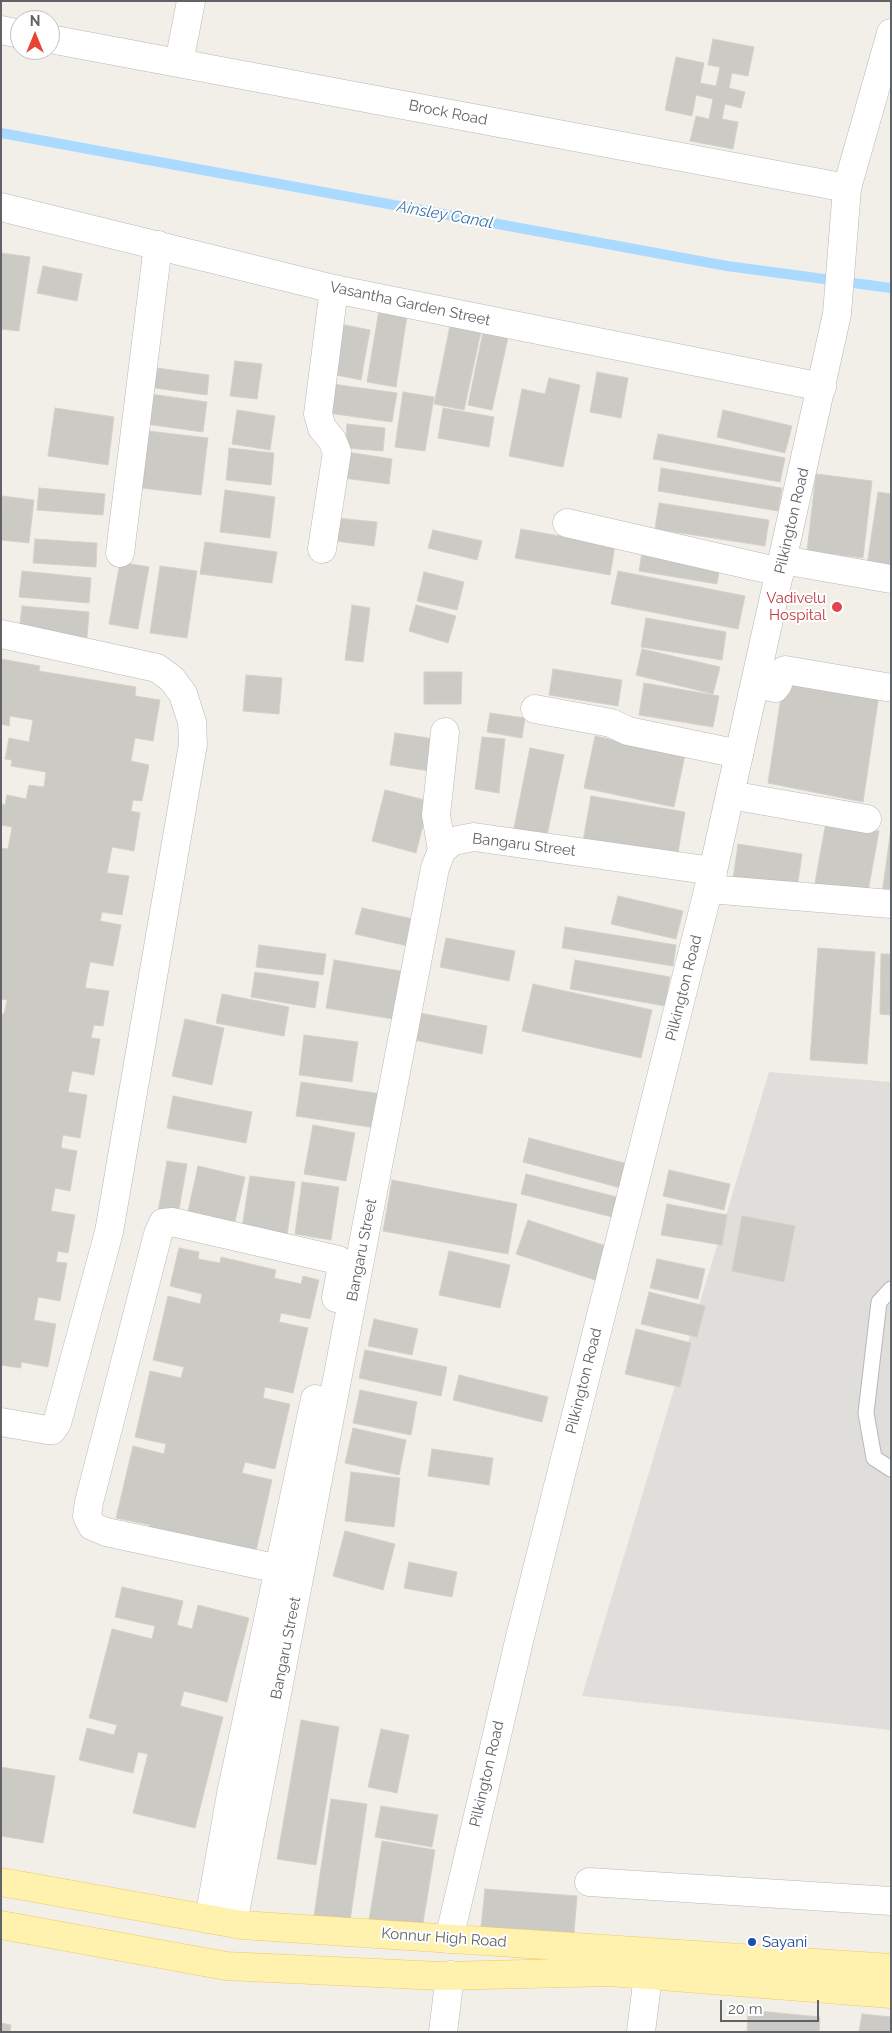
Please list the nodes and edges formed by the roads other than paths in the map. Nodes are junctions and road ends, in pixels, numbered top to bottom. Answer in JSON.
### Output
{"nodes":[{"id":1,"x":191,"y":1,"type":"edge"},
{"id":2,"x":891,"y":33,"type":"edge"},
{"id":3,"x":60,"y":41,"type":"edge"},
{"id":4,"x":179,"y":63,"type":"junction"},
{"id":5,"x":846,"y":188,"type":"junction"},
{"id":6,"x":1,"y":207,"type":"edge"},
{"id":7,"x":158,"y":245,"type":"junction"},
{"id":8,"x":334,"y":289,"type":"junction"},
{"id":9,"x":822,"y":387,"type":"junction"},
{"id":10,"x":567,"y":523,"type":"dead end"},
{"id":11,"x":322,"y":549,"type":"dead end"},
{"id":12,"x":120,"y":553,"type":"dead end"},
{"id":13,"x":782,"y":566,"type":"junction"},
{"id":14,"x":891,"y":579,"type":"edge"},
{"id":15,"x":1,"y":634,"type":"edge"},
{"id":16,"x":755,"y":684,"type":"junction"},
{"id":17,"x":886,"y":687,"type":"dead end"},
{"id":18,"x":535,"y":709,"type":"dead end"},
{"id":19,"x":445,"y":732,"type":"dead end"},
{"id":20,"x":739,"y":754,"type":"junction"},
{"id":21,"x":730,"y":795,"type":"junction"},
{"id":22,"x":867,"y":819,"type":"dead end"},
{"id":23,"x":442,"y":850,"type":"junction"},
{"id":24,"x":711,"y":880,"type":"junction"},
{"id":25,"x":891,"y":904,"type":"edge"},
{"id":26,"x":891,"y":1289,"type":"edge"},
{"id":27,"x":1,"y":1422,"type":"edge"},
{"id":28,"x":891,"y":1469,"type":"edge"},
{"id":29,"x":279,"y":1569,"type":"junction"},
{"id":30,"x":1,"y":1882,"type":"edge"},
{"id":31,"x":589,"y":1882,"type":"dead end"},
{"id":32,"x":891,"y":1901,"type":"edge"},
{"id":33,"x":221,"y":1921,"type":"junction"},
{"id":34,"x":1,"y":1925,"type":"edge"},
{"id":35,"x":449,"y":1939,"type":"junction"},
{"id":36,"x":891,"y":1968,"type":"edge"},
{"id":37,"x":450,"y":1975,"type":"junction"},
{"id":38,"x":648,"y":1975,"type":"junction"},
{"id":39,"x":891,"y":1994,"type":"edge"},
{"id":40,"x":443,"y":2032,"type":"edge"},
{"id":41,"x":641,"y":2032,"type":"edge"}],
"edges":[{"from":1,"to":4,"type":"street"},
{"from":2,"to":5,"type":"street","name":"Pilkington Road"},
{"from":3,"to":4,"type":"street","name":"Brock Road"},
{"from":4,"to":5,"type":"street","name":"Brock Road"},
{"from":5,"to":9,"type":"street","name":"Pilkington Road"},
{"from":6,"to":7,"type":"street","name":"Vasantha Garden Street"},
{"from":7,"to":8,"type":"street","name":"Vasantha Garden Street"},
{"from":7,"to":12,"type":"street"},
{"from":8,"to":9,"type":"street","name":"Vasantha Garden Street"},
{"from":8,"to":11,"type":"street"},
{"from":9,"to":13,"type":"street","name":"Pilkington Road"},
{"from":10,"to":13,"type":"street"},
{"from":13,"to":14,"type":"street"},
{"from":13,"to":16,"type":"street","name":"Pilkington Road"},
{"from":15,"to":27,"type":"street"},
{"from":16,"to":17,"type":"street"},
{"from":16,"to":20,"type":"street","name":"Pilkington Road"},
{"from":18,"to":20,"type":"street"},
{"from":19,"to":23,"type":"street"},
{"from":20,"to":21,"type":"street","name":"Pilkington Road"},
{"from":21,"to":22,"type":"street"},
{"from":21,"to":24,"type":"street","name":"Pilkington Road"},
{"from":23,"to":24,"type":"street","name":"Bangaru Street"},
{"from":23,"to":33,"type":"street","name":"Bangaru Street"},
{"from":24,"to":25,"type":"street","name":"Bangaru Street"},
{"from":24,"to":35,"type":"street","name":"Pilkington Road"},
{"from":26,"to":28,"type":"lane"},
{"from":29,"to":29,"type":"street"},
{"from":29,"to":33,"type":"street"},
{"from":30,"to":33,"type":"main road","name":"Konnur High Road"},
{"from":31,"to":32,"type":"street"},
{"from":33,"to":35,"type":"main road","name":"Konnur High Road"},
{"from":34,"to":37,"type":"main road"},
{"from":35,"to":36,"type":"main road","name":"Konnur High Road"},
{"from":37,"to":38,"type":"main road"},
{"from":37,"to":40,"type":"street"},
{"from":38,"to":39,"type":"main road"},
{"from":38,"to":41,"type":"street"}]}
